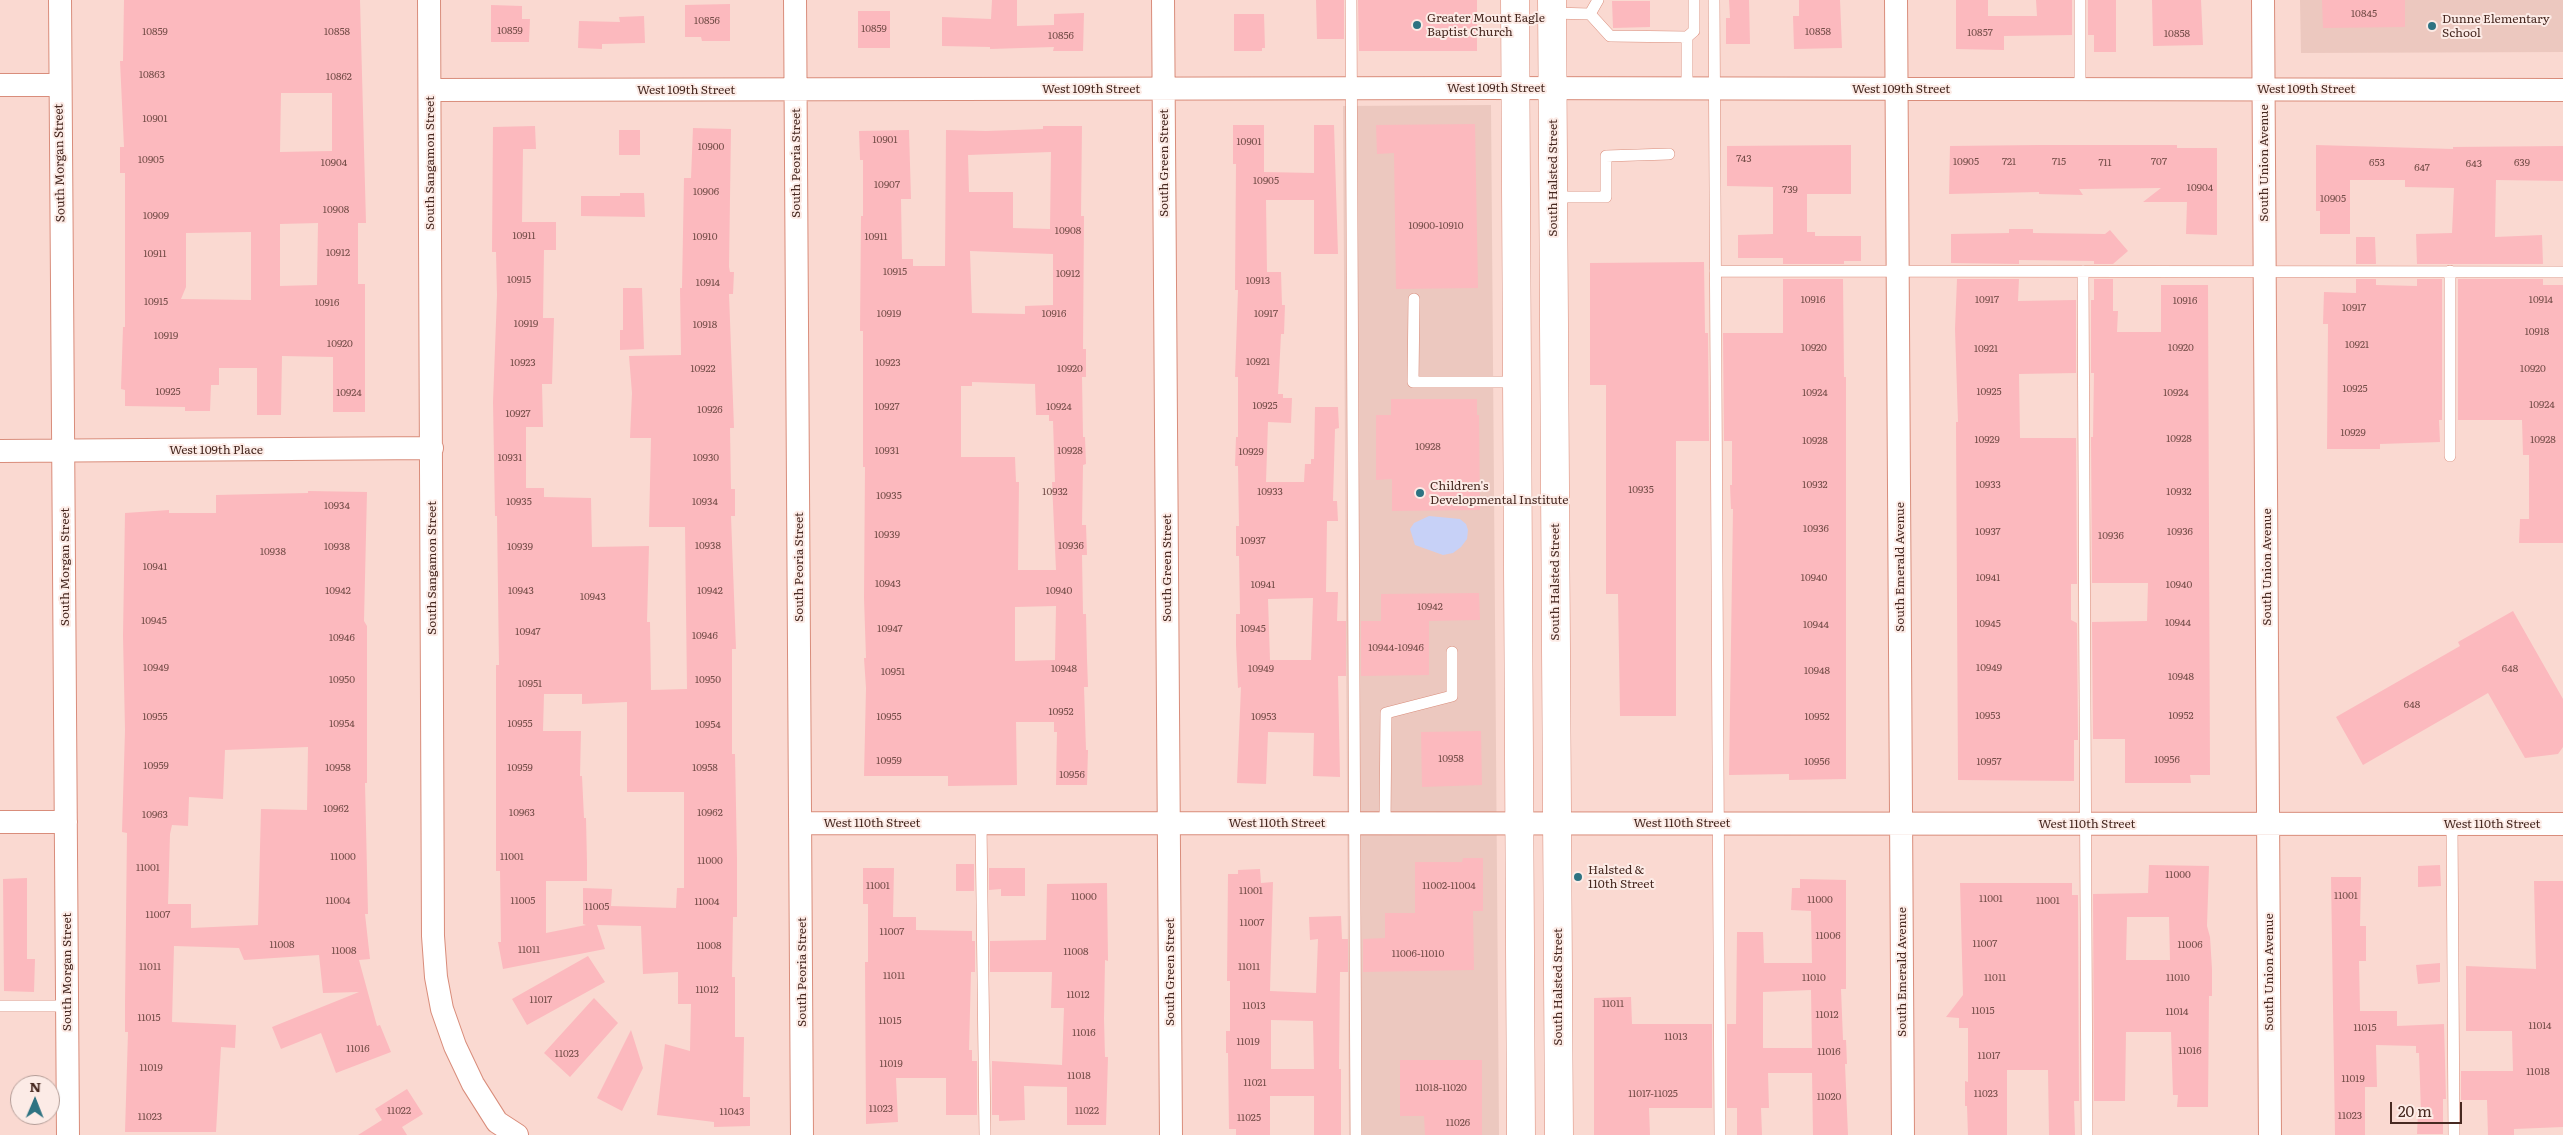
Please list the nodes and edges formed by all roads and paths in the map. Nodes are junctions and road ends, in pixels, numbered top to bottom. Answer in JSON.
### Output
{"nodes":[{"id":1,"x":60,"y":0,"type":"edge"},
{"id":2,"x":429,"y":0,"type":"edge"},
{"id":3,"x":795,"y":0,"type":"edge"},
{"id":4,"x":1163,"y":0,"type":"edge"},
{"id":5,"x":1351,"y":0,"type":"edge"},
{"id":6,"x":1515,"y":0,"type":"edge"},
{"id":7,"x":1598,"y":0,"type":"edge"},
{"id":8,"x":1694,"y":0,"type":"edge"},
{"id":9,"x":1714,"y":0,"type":"edge"},
{"id":10,"x":1896,"y":0,"type":"edge"},
{"id":11,"x":2080,"y":0,"type":"edge"},
{"id":12,"x":2263,"y":0,"type":"edge"},
{"id":13,"x":1552,"y":7,"type":"edge"},
{"id":14,"x":1590,"y":14,"type":"junction"},
{"id":15,"x":1687,"y":37,"type":"junction"},
{"id":16,"x":0,"y":85,"type":"edge"},
{"id":17,"x":60,"y":85,"type":"junction"},
{"id":18,"x":1352,"y":88,"type":"junction"},
{"id":19,"x":1516,"y":88,"type":"junction"},
{"id":20,"x":1552,"y":88,"type":"junction"},
{"id":21,"x":1687,"y":88,"type":"junction"},
{"id":22,"x":1714,"y":88,"type":"junction"},
{"id":23,"x":1897,"y":88,"type":"junction"},
{"id":24,"x":1164,"y":89,"type":"junction"},
{"id":25,"x":2080,"y":89,"type":"junction"},
{"id":26,"x":2264,"y":89,"type":"junction"},
{"id":27,"x":430,"y":90,"type":"junction"},
{"id":28,"x":796,"y":90,"type":"junction"},
{"id":29,"x":2563,"y":90,"type":"edge"},
{"id":30,"x":1670,"y":154,"type":"dead end"},
{"id":31,"x":1553,"y":197,"type":"junction"},
{"id":32,"x":1715,"y":271,"type":"junction"},
{"id":33,"x":1898,"y":271,"type":"junction"},
{"id":34,"x":2083,"y":271,"type":"junction"},
{"id":35,"x":2265,"y":271,"type":"junction"},
{"id":36,"x":2450,"y":271,"type":"junction"},
{"id":37,"x":2563,"y":272,"type":"edge"},
{"id":38,"x":1414,"y":298,"type":"dead end"},
{"id":39,"x":1517,"y":382,"type":"junction"},
{"id":40,"x":432,"y":448,"type":"junction"},
{"id":41,"x":0,"y":451,"type":"edge"},
{"id":42,"x":64,"y":451,"type":"junction"},
{"id":43,"x":2450,"y":456,"type":"dead end"},
{"id":44,"x":1452,"y":652,"type":"dead end"},
{"id":45,"x":0,"y":822,"type":"edge"},
{"id":46,"x":66,"y":822,"type":"junction"},
{"id":47,"x":802,"y":822,"type":"junction"},
{"id":48,"x":1520,"y":822,"type":"junction"},
{"id":49,"x":981,"y":823,"type":"junction"},
{"id":50,"x":1169,"y":823,"type":"junction"},
{"id":51,"x":1354,"y":823,"type":"junction"},
{"id":52,"x":1385,"y":823,"type":"junction"},
{"id":53,"x":1557,"y":823,"type":"junction"},
{"id":54,"x":1718,"y":823,"type":"junction"},
{"id":55,"x":1901,"y":824,"type":"junction"},
{"id":56,"x":2087,"y":824,"type":"junction"},
{"id":57,"x":2268,"y":824,"type":"junction"},
{"id":58,"x":2452,"y":824,"type":"junction"},
{"id":59,"x":2563,"y":824,"type":"edge"},
{"id":60,"x":0,"y":1006,"type":"edge"},
{"id":61,"x":68,"y":1006,"type":"junction"},
{"id":62,"x":491,"y":1128,"type":"edge"},
{"id":63,"x":68,"y":1135,"type":"edge"},
{"id":64,"x":517,"y":1135,"type":"edge"},
{"id":65,"x":802,"y":1135,"type":"edge"},
{"id":66,"x":985,"y":1135,"type":"edge"},
{"id":67,"x":1171,"y":1135,"type":"edge"},
{"id":68,"x":1356,"y":1135,"type":"edge"},
{"id":69,"x":1521,"y":1135,"type":"edge"},
{"id":70,"x":1559,"y":1135,"type":"edge"},
{"id":71,"x":1720,"y":1135,"type":"edge"},
{"id":72,"x":1903,"y":1135,"type":"edge"},
{"id":73,"x":2087,"y":1135,"type":"edge"},
{"id":74,"x":2270,"y":1135,"type":"edge"},
{"id":75,"x":2454,"y":1135,"type":"edge"}],
"edges":[{"from":1,"to":17,"type":"street","name":"South Morgan Street"},
{"from":2,"to":27,"type":"street","name":"South Sangamon Street"},
{"from":3,"to":28,"type":"street","name":"South Peoria Street"},
{"from":4,"to":24,"type":"street","name":"South Green Street"},
{"from":5,"to":18,"type":"lane"},
{"from":6,"to":19,"type":"main road"},
{"from":7,"to":14,"type":"lane"},
{"from":8,"to":15,"type":"lane"},
{"from":9,"to":22,"type":"lane"},
{"from":10,"to":23,"type":"street","name":"South Emerald Avenue"},
{"from":11,"to":25,"type":"lane"},
{"from":12,"to":26,"type":"street","name":"South Union Avenue"},
{"from":13,"to":14,"type":"lane"},
{"from":13,"to":20,"type":"main road","name":"South Halsted Street"},
{"from":14,"to":15,"type":"lane"},
{"from":15,"to":21,"type":"lane"},
{"from":16,"to":17,"type":"street"},
{"from":17,"to":42,"type":"street","name":"South Morgan Street"},
{"from":18,"to":19,"type":"street","name":"West 109th Street"},
{"from":18,"to":24,"type":"street","name":"West 109th Street"},
{"from":18,"to":51,"type":"lane"},
{"from":19,"to":20,"type":"street","name":"West 109th Street"},
{"from":19,"to":39,"type":"main road"},
{"from":20,"to":21,"type":"street","name":"West 109th Street"},
{"from":20,"to":31,"type":"main road","name":"South Halsted Street"},
{"from":21,"to":22,"type":"street","name":"West 109th Street"},
{"from":22,"to":23,"type":"street","name":"West 109th Street"},
{"from":22,"to":32,"type":"lane"},
{"from":23,"to":25,"type":"street","name":"West 109th Street"},
{"from":23,"to":33,"type":"street","name":"South Emerald Avenue"},
{"from":24,"to":28,"type":"street","name":"West 109th Street"},
{"from":24,"to":50,"type":"street","name":"South Green Street"},
{"from":25,"to":26,"type":"street","name":"West 109th Street"},
{"from":26,"to":29,"type":"street","name":"West 109th Street"},
{"from":26,"to":35,"type":"street","name":"South Union Avenue"},
{"from":27,"to":28,"type":"street","name":"West 109th Street"},
{"from":27,"to":40,"type":"street","name":"South Sangamon Street"},
{"from":28,"to":47,"type":"street","name":"South Peoria Street"},
{"from":30,"to":31,"type":"lane"},
{"from":31,"to":53,"type":"main road","name":"South Halsted Street"},
{"from":32,"to":33,"type":"lane"},
{"from":32,"to":54,"type":"lane"},
{"from":33,"to":34,"type":"lane"},
{"from":33,"to":55,"type":"street","name":"South Emerald Avenue"},
{"from":34,"to":35,"type":"lane"},
{"from":34,"to":56,"type":"lane"},
{"from":35,"to":36,"type":"lane"},
{"from":35,"to":57,"type":"street","name":"South Union Avenue"},
{"from":36,"to":37,"type":"lane"},
{"from":36,"to":43,"type":"lane"},
{"from":38,"to":39,"type":"lane"},
{"from":39,"to":48,"type":"main road"},
{"from":40,"to":42,"type":"street","name":"West 109th Place"},
{"from":40,"to":62,"type":"street","name":"South Sangamon Street"},
{"from":41,"to":42,"type":"street","name":"West 109th Place"},
{"from":42,"to":46,"type":"street","name":"South Morgan Street"},
{"from":44,"to":52,"type":"lane"},
{"from":45,"to":46,"type":"street"},
{"from":46,"to":61,"type":"street","name":"South Morgan Street"},
{"from":47,"to":49,"type":"street","name":"West 110th Street"},
{"from":47,"to":65,"type":"street","name":"South Peoria Street"},
{"from":48,"to":52,"type":"street","name":"West 110th Street"},
{"from":48,"to":53,"type":"street","name":"West 110th Street"},
{"from":48,"to":69,"type":"main road"},
{"from":49,"to":50,"type":"street","name":"West 110th Street"},
{"from":49,"to":66,"type":"lane"},
{"from":50,"to":51,"type":"street","name":"West 110th Street"},
{"from":50,"to":67,"type":"street","name":"South Green Street"},
{"from":51,"to":52,"type":"street","name":"West 110th Street"},
{"from":51,"to":68,"type":"lane"},
{"from":53,"to":54,"type":"street","name":"West 110th Street"},
{"from":53,"to":70,"type":"main road","name":"South Halsted Street"},
{"from":54,"to":55,"type":"street","name":"West 110th Street"},
{"from":54,"to":71,"type":"lane"},
{"from":55,"to":56,"type":"street","name":"West 110th Street"},
{"from":55,"to":72,"type":"street","name":"South Emerald Avenue"},
{"from":56,"to":57,"type":"street","name":"West 110th Street"},
{"from":56,"to":73,"type":"lane"},
{"from":57,"to":58,"type":"street","name":"West 110th Street"},
{"from":57,"to":74,"type":"street","name":"South Union Avenue"},
{"from":58,"to":59,"type":"street","name":"West 110th Street"},
{"from":58,"to":75,"type":"lane"},
{"from":60,"to":61,"type":"lane"},
{"from":61,"to":63,"type":"street","name":"South Morgan Street"},
{"from":62,"to":64,"type":"street","name":"South Sangamon Street"}]}
